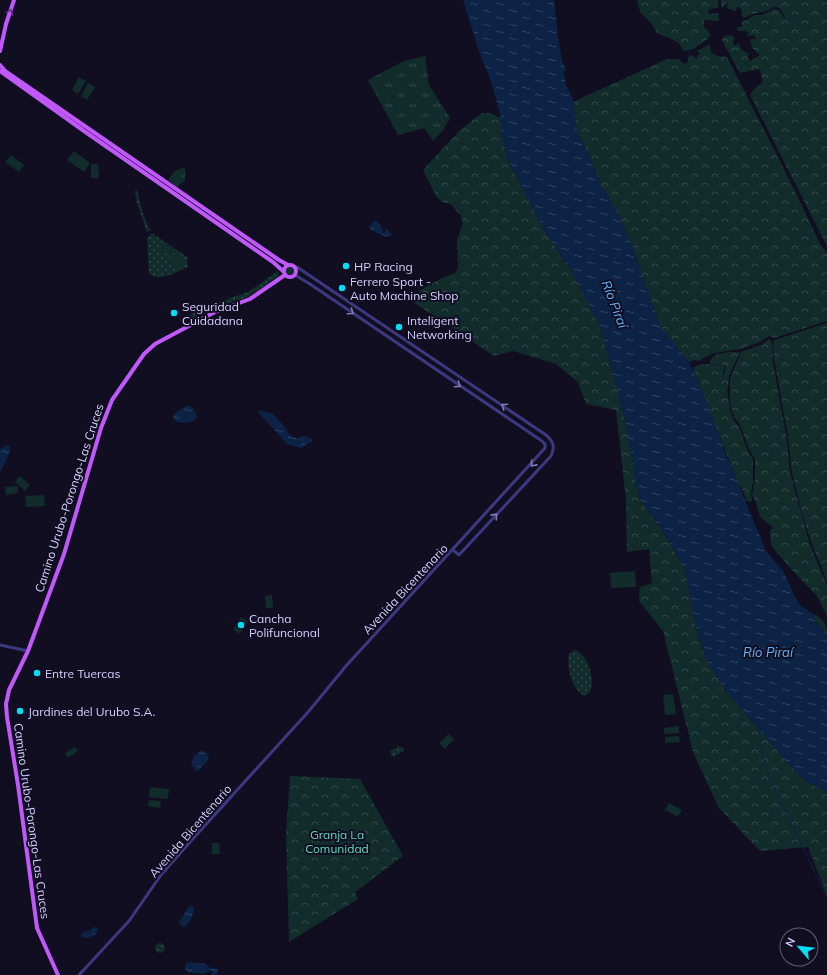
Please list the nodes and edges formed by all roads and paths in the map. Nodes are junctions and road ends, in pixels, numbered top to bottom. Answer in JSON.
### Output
{"nodes":[{"id":1,"x":14,"y":0,"type":"edge"},
{"id":2,"x":0,"y":51,"type":"edge"},
{"id":3,"x":0,"y":65,"type":"edge"},
{"id":4,"x":0,"y":71,"type":"edge"},
{"id":5,"x":143,"y":170,"type":"junction"},
{"id":6,"x":288,"y":264,"type":"junction"},
{"id":7,"x":295,"y":267,"type":"junction"},
{"id":8,"x":284,"y":273,"type":"junction"},
{"id":9,"x":295,"y":275,"type":"junction"},
{"id":10,"x":314,"y":278,"type":"junction"},
{"id":11,"x":310,"y":284,"type":"junction"},
{"id":12,"x":337,"y":293,"type":"junction"},
{"id":13,"x":332,"y":299,"type":"junction"},
{"id":14,"x":490,"y":396,"type":"junction"},
{"id":15,"x":486,"y":403,"type":"junction"},
{"id":16,"x":525,"y":420,"type":"junction"},
{"id":17,"x":520,"y":426,"type":"junction"},
{"id":18,"x":546,"y":435,"type":"junction"},
{"id":19,"x":542,"y":441,"type":"junction"},
{"id":20,"x":478,"y":523,"type":"junction"},
{"id":21,"x":474,"y":527,"type":"junction"},
{"id":22,"x":484,"y":529,"type":"junction"},
{"id":23,"x":480,"y":533,"type":"junction"},
{"id":24,"x":457,"y":546,"type":"junction"},
{"id":25,"x":453,"y":550,"type":"junction"},
{"id":26,"x":463,"y":551,"type":"junction"},
{"id":27,"x":0,"y":645,"type":"edge"},
{"id":28,"x":28,"y":651,"type":"junction"},
{"id":29,"x":58,"y":975,"type":"edge"},
{"id":30,"x":80,"y":975,"type":"edge"}],
"edges":[{"from":2,"to":1,"type":"main road","one_way":true},
{"from":3,"to":5,"type":"main road"},
{"from":4,"to":5,"type":"main road"},
{"from":5,"to":6,"type":"main road"},
{"from":5,"to":8,"type":"main road"},
{"from":6,"to":7,"type":"main road"},
{"from":6,"to":8,"type":"main road"},
{"from":7,"to":9,"type":"main road"},
{"from":7,"to":10,"type":"street"},
{"from":8,"to":9,"type":"main road"},
{"from":8,"to":28,"type":"main road","name":"Camino Urubo-Porongo-Las Cruces"},
{"from":9,"to":11,"type":"street"},
{"from":10,"to":11,"type":"street"},
{"from":10,"to":12,"type":"street"},
{"from":11,"to":13,"type":"street"},
{"from":12,"to":13,"type":"street"},
{"from":12,"to":14,"type":"street"},
{"from":13,"to":15,"type":"street","one_way":true},
{"from":14,"to":15,"type":"street"},
{"from":16,"to":14,"type":"street","one_way":true},
{"from":15,"to":17,"type":"street"},
{"from":16,"to":17,"type":"street"},
{"from":16,"to":18,"type":"street"},
{"from":17,"to":19,"type":"street"},
{"from":18,"to":19,"type":"street"},
{"from":22,"to":18,"type":"street","name":"Avenida Bicentenario","one_way":true},
{"from":19,"to":20,"type":"street","name":"Avenida Bicentenario","one_way":true},
{"from":20,"to":21,"type":"street","name":"Avenida Bicentenario"},
{"from":20,"to":22,"type":"street"},
{"from":21,"to":23,"type":"street"},
{"from":21,"to":24,"type":"street","name":"Avenida Bicentenario"},
{"from":22,"to":23,"type":"street","name":"Avenida Bicentenario"},
{"from":23,"to":26,"type":"street","name":"Avenida Bicentenario"},
{"from":24,"to":25,"type":"street","name":"Avenida Bicentenario"},
{"from":24,"to":26,"type":"street"},
{"from":25,"to":26,"type":"street","name":"Avenida Bicentenario"},
{"from":25,"to":30,"type":"street","name":"Avenida Bicentenario"},
{"from":27,"to":28,"type":"street"},
{"from":28,"to":29,"type":"main road","name":"Camino Urubo-Porongo-Las Cruces"}]}
